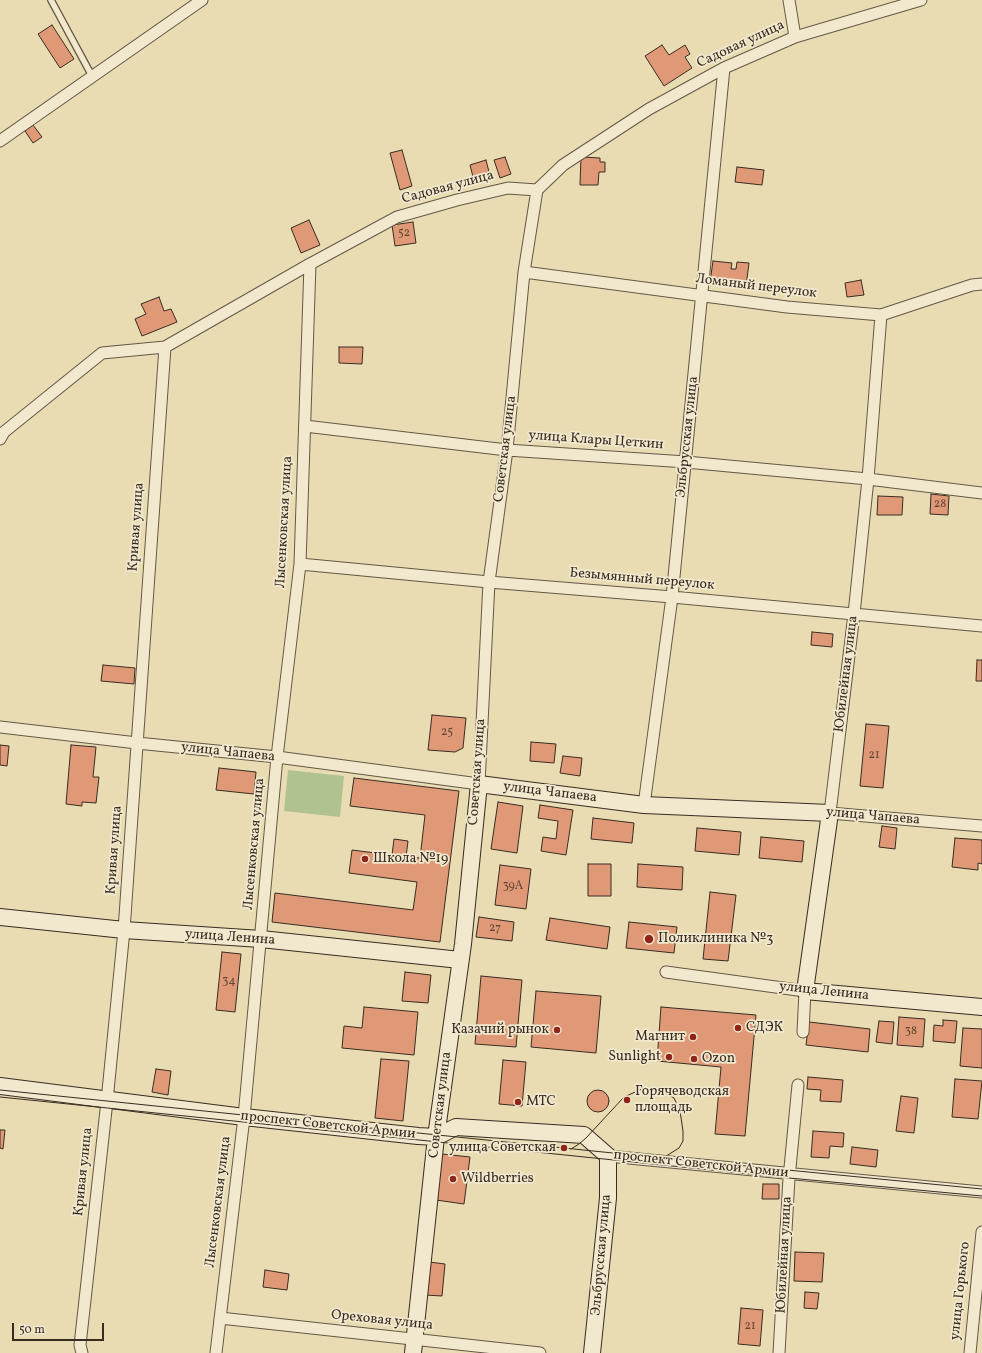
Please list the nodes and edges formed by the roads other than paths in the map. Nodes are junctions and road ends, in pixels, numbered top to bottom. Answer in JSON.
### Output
{"nodes":[{"id":1,"x":51,"y":0,"type":"edge"},
{"id":2,"x":202,"y":0,"type":"edge"},
{"id":3,"x":789,"y":0,"type":"edge"},
{"id":4,"x":921,"y":0,"type":"edge"},
{"id":5,"x":795,"y":37,"type":"junction"},
{"id":6,"x":724,"y":68,"type":"junction"},
{"id":7,"x":92,"y":76,"type":"junction"},
{"id":8,"x":0,"y":142,"type":"edge"},
{"id":9,"x":536,"y":190,"type":"junction"},
{"id":10,"x":310,"y":264,"type":"junction"},
{"id":11,"x":524,"y":272,"type":"junction"},
{"id":12,"x":982,"y":284,"type":"edge"},
{"id":13,"x":701,"y":296,"type":"junction"},
{"id":14,"x":881,"y":315,"type":"junction"},
{"id":15,"x":165,"y":347,"type":"junction"},
{"id":16,"x":305,"y":426,"type":"junction"},
{"id":17,"x":0,"y":439,"type":"edge"},
{"id":18,"x":507,"y":450,"type":"junction"},
{"id":19,"x":686,"y":462,"type":"junction"},
{"id":20,"x":868,"y":479,"type":"junction"},
{"id":21,"x":982,"y":493,"type":"edge"},
{"id":22,"x":300,"y":564,"type":"junction"},
{"id":23,"x":489,"y":582,"type":"junction"},
{"id":24,"x":672,"y":597,"type":"junction"},
{"id":25,"x":854,"y":614,"type":"junction"},
{"id":26,"x":982,"y":626,"type":"edge"},
{"id":27,"x":0,"y":727,"type":"edge"},
{"id":28,"x":137,"y":743,"type":"junction"},
{"id":29,"x":277,"y":757,"type":"junction"},
{"id":30,"x":479,"y":784,"type":"junction"},
{"id":31,"x":644,"y":805,"type":"junction"},
{"id":32,"x":830,"y":813,"type":"junction"},
{"id":33,"x":982,"y":826,"type":"edge"},
{"id":34,"x":0,"y":917,"type":"edge"},
{"id":35,"x":124,"y":930,"type":"junction"},
{"id":36,"x":261,"y":939,"type":"junction"},
{"id":37,"x":460,"y":960,"type":"junction"},
{"id":38,"x":666,"y":972,"type":"dead end"},
{"id":39,"x":805,"y":991,"type":"junction"},
{"id":40,"x":982,"y":1007,"type":"edge"},
{"id":41,"x":803,"y":1032,"type":"dead end"},
{"id":42,"x":798,"y":1085,"type":"dead end"},
{"id":43,"x":0,"y":1086,"type":"edge"},
{"id":44,"x":107,"y":1101,"type":"junction"},
{"id":45,"x":244,"y":1117,"type":"junction"},
{"id":46,"x":436,"y":1137,"type":"junction"},
{"id":47,"x":608,"y":1156,"type":"junction"},
{"id":48,"x":789,"y":1174,"type":"junction"},
{"id":49,"x":982,"y":1192,"type":"edge"},
{"id":50,"x":982,"y":1232,"type":"edge"},
{"id":51,"x":220,"y":1318,"type":"junction"},
{"id":52,"x":414,"y":1347,"type":"edge"},
{"id":53,"x":82,"y":1353,"type":"edge"},
{"id":54,"x":216,"y":1353,"type":"edge"},
{"id":55,"x":540,"y":1353,"type":"edge"},
{"id":56,"x":592,"y":1353,"type":"edge"},
{"id":57,"x":779,"y":1353,"type":"edge"},
{"id":58,"x":970,"y":1353,"type":"edge"}],
"edges":[{"from":1,"to":7,"type":"lane"},
{"from":2,"to":7,"type":"street"},
{"from":3,"to":5,"type":"street"},
{"from":4,"to":5,"type":"street","name":"Садовая улица"},
{"from":5,"to":6,"type":"street","name":"Садовая улица"},
{"from":6,"to":9,"type":"street","name":"Садовая улица"},
{"from":6,"to":13,"type":"street","name":"Эльбрусская улица"},
{"from":7,"to":8,"type":"street"},
{"from":9,"to":10,"type":"street","name":"Садовая улица"},
{"from":9,"to":11,"type":"street","name":"Советская улица"},
{"from":10,"to":15,"type":"street","name":"Садовая улица"},
{"from":10,"to":16,"type":"street","name":"Лысенковская улица"},
{"from":11,"to":13,"type":"street","name":"Ломаный переулок"},
{"from":11,"to":18,"type":"street","name":"Советская улица"},
{"from":12,"to":14,"type":"street","name":"Ломаный переулок"},
{"from":13,"to":14,"type":"street","name":"Ломаный переулок"},
{"from":13,"to":19,"type":"street","name":"Эльбрусская улица"},
{"from":14,"to":20,"type":"street","name":"Юбилейная улица"},
{"from":15,"to":17,"type":"street","name":"Садовая улица"},
{"from":15,"to":28,"type":"street","name":"Кривая улица"},
{"from":16,"to":18,"type":"street","name":"улица Клары Цеткин"},
{"from":16,"to":22,"type":"street","name":"Лысенковская улица"},
{"from":18,"to":19,"type":"street","name":"улица Клары Цеткин"},
{"from":18,"to":23,"type":"street","name":"Советская улица"},
{"from":19,"to":20,"type":"street","name":"улица Клары Цеткин"},
{"from":19,"to":24,"type":"street","name":"Эльбрусская улица"},
{"from":20,"to":21,"type":"street","name":"улица Клары Цеткин"},
{"from":20,"to":25,"type":"street","name":"Юбилейная улица"},
{"from":22,"to":23,"type":"street","name":"Безымянный переулок"},
{"from":22,"to":29,"type":"street","name":"Лысенковская улица"},
{"from":23,"to":24,"type":"street","name":"Безымянный переулок"},
{"from":23,"to":30,"type":"street","name":"Советская улица"},
{"from":24,"to":25,"type":"street","name":"Безымянный переулок"},
{"from":24,"to":31,"type":"street","name":"Эльбрусская улица"},
{"from":25,"to":26,"type":"street","name":"Безымянный переулок"},
{"from":25,"to":32,"type":"street","name":"Юбилейная улица"},
{"from":27,"to":28,"type":"street","name":"улица Чапаева"},
{"from":28,"to":29,"type":"street","name":"улица Чапаева"},
{"from":28,"to":35,"type":"street","name":"Кривая улица"},
{"from":29,"to":30,"type":"street","name":"улица Чапаева"},
{"from":29,"to":36,"type":"street","name":"Лысенковская улица"},
{"from":30,"to":31,"type":"main road","name":"улица Чапаева"},
{"from":30,"to":37,"type":"main road","name":"Советская улица"},
{"from":31,"to":32,"type":"main road","name":"улица Чапаева"},
{"from":32,"to":33,"type":"street","name":"улица Чапаева"},
{"from":32,"to":39,"type":"main road","name":"Юбилейная улица"},
{"from":34,"to":35,"type":"main road","name":"улица Ленина"},
{"from":35,"to":36,"type":"main road","name":"улица Ленина"},
{"from":35,"to":44,"type":"street","name":"Кривая улица"},
{"from":36,"to":37,"type":"main road","name":"улица Ленина"},
{"from":36,"to":45,"type":"street","name":"Лысенковская улица"},
{"from":37,"to":46,"type":"main road","name":"Советская улица"},
{"from":38,"to":39,"type":"street","name":"улица Ленина"},
{"from":39,"to":40,"type":"main road","name":"улица Ленина"},
{"from":39,"to":41,"type":"street","name":"Юбилейная улица"},
{"from":42,"to":48,"type":"street","name":"Юбилейная улица"},
{"from":43,"to":44,"type":"main road","name":"проспект Советской Армии"},
{"from":44,"to":45,"type":"main road","name":"проспект Советской Армии"},
{"from":44,"to":53,"type":"street","name":"Кривая улица"},
{"from":45,"to":46,"type":"main road","name":"проспект Советской Армии"},
{"from":45,"to":51,"type":"street","name":"Лысенковская улица"},
{"from":46,"to":47,"type":"main road","name":"проспект Советской Армии"},
{"from":46,"to":52,"type":"main road","name":"Советская улица"},
{"from":47,"to":48,"type":"street","name":"проспект Советской Армии"},
{"from":47,"to":56,"type":"main road","name":"Эльбрусская улица"},
{"from":48,"to":49,"type":"street","name":"проспект Советской Армии"},
{"from":48,"to":57,"type":"street","name":"Юбилейная улица"},
{"from":50,"to":58,"type":"street","name":"улица Горького"},
{"from":51,"to":52,"type":"street","name":"Ореховая улица"},
{"from":51,"to":54,"type":"street","name":"Лысенковская улица"},
{"from":52,"to":55,"type":"street","name":"Ореховая улица"}]}
